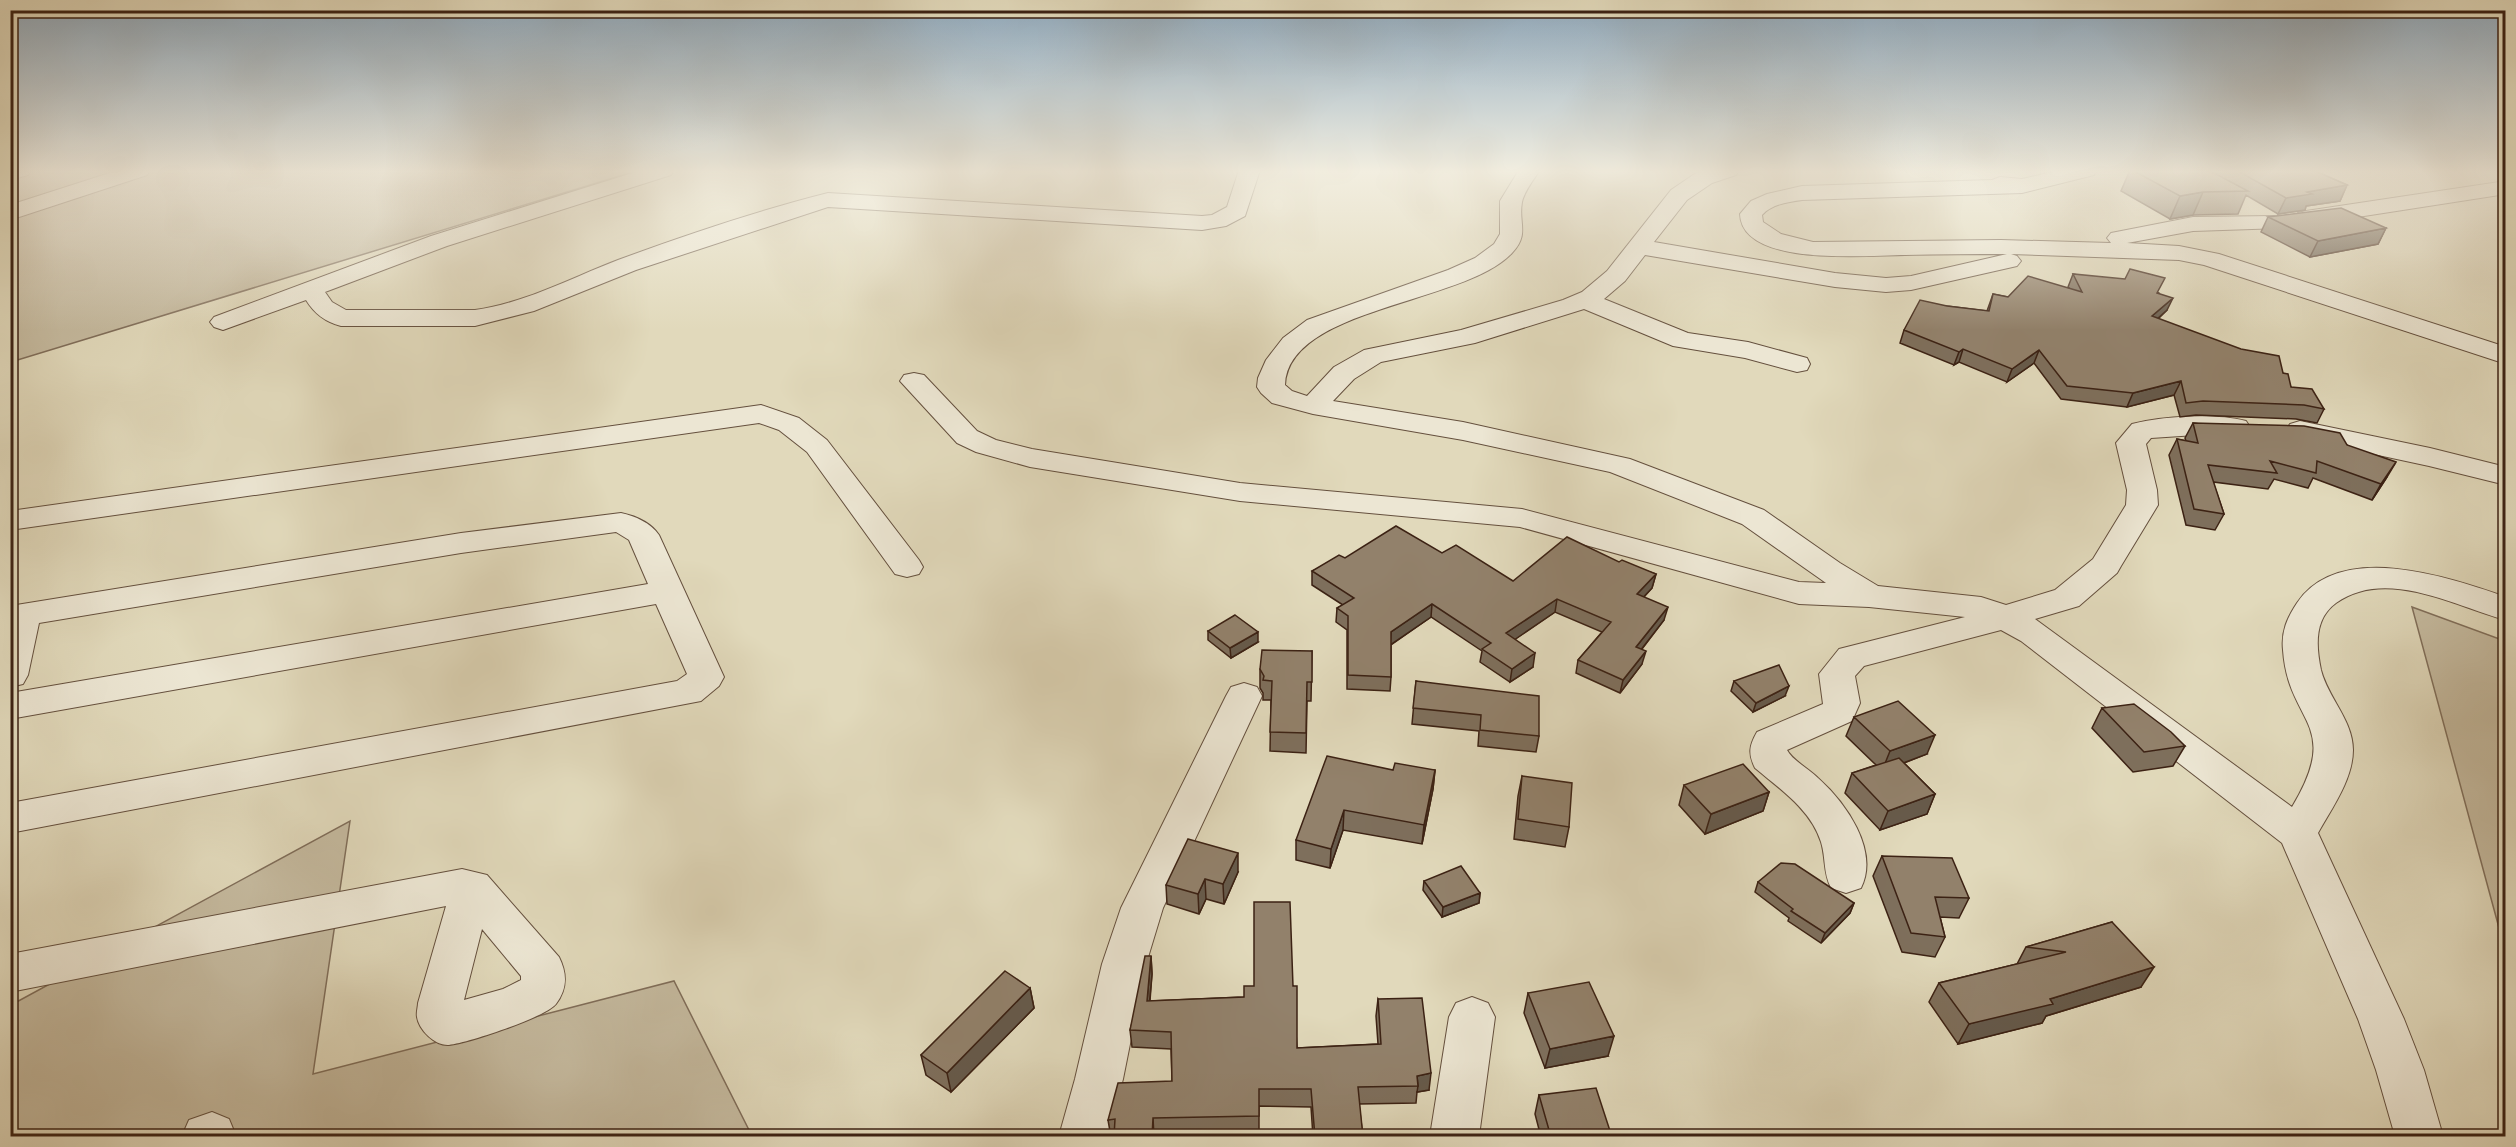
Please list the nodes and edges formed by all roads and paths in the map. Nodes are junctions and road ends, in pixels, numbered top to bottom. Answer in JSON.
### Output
{"nodes":[{"id":1,"x":489,"y":224,"type":"edge"},
{"id":2,"x":751,"y":224,"type":"edge"},
{"id":3,"x":1494,"y":224,"type":"edge"},
{"id":4,"x":1512,"y":224,"type":"edge"},
{"id":5,"x":1657,"y":224,"type":"edge"},
{"id":6,"x":1751,"y":224,"type":"edge"},
{"id":7,"x":2274,"y":224,"type":"edge"},
{"id":8,"x":1639,"y":247,"type":"junction"},
{"id":9,"x":2070,"y":248,"type":"junction"},
{"id":10,"x":1503,"y":249,"type":"junction"},
{"id":11,"x":311,"y":290,"type":"junction"},
{"id":12,"x":1584,"y":300,"type":"junction"},
{"id":13,"x":224,"y":322,"type":"dead end"},
{"id":14,"x":2505,"y":356,"type":"edge"},
{"id":15,"x":1797,"y":364,"type":"dead end"},
{"id":16,"x":914,"y":381,"type":"dead end"},
{"id":17,"x":1313,"y":406,"type":"junction"},
{"id":18,"x":2505,"y":476,"type":"edge"},
{"id":19,"x":10,"y":521,"type":"edge"},
{"id":20,"x":907,"y":567,"type":"dead end"},
{"id":21,"x":667,"y":591,"type":"junction"},
{"id":22,"x":1870,"y":596,"type":"junction"},
{"id":23,"x":2505,"y":609,"type":"edge"},
{"id":24,"x":17,"y":616,"type":"edge"},
{"id":25,"x":2004,"y":616,"type":"junction"},
{"id":26,"x":10,"y":675,"type":"edge"},
{"id":27,"x":1244,"y":696,"type":"dead end"},
{"id":28,"x":10,"y":706,"type":"edge"},
{"id":29,"x":10,"y":818,"type":"edge"},
{"id":30,"x":2298,"y":833,"type":"junction"},
{"id":31,"x":1846,"y":876,"type":"dead end"},
{"id":32,"x":472,"y":887,"type":"dead end"},
{"id":33,"x":10,"y":973,"type":"edge"},
{"id":34,"x":1472,"y":1017,"type":"dead end"},
{"id":35,"x":1083,"y":1137,"type":"edge"},
{"id":36,"x":1454,"y":1137,"type":"edge"},
{"id":37,"x":2419,"y":1137,"type":"edge"}],
"edges":[{"from":1,"to":11,"type":"street"},
{"from":2,"to":11,"type":"street"},
{"from":3,"to":10,"type":"street"},
{"from":4,"to":10,"type":"street"},
{"from":5,"to":8,"type":"street"},
{"from":6,"to":9,"type":"street"},
{"from":7,"to":9,"type":"street"},
{"from":8,"to":9,"type":"street"},
{"from":8,"to":12,"type":"street"},
{"from":9,"to":14,"type":"street"},
{"from":10,"to":17,"type":"street"},
{"from":11,"to":13,"type":"street"},
{"from":12,"to":15,"type":"street"},
{"from":12,"to":17,"type":"street"},
{"from":16,"to":22,"type":"street"},
{"from":17,"to":22,"type":"street"},
{"from":18,"to":25,"type":"street"},
{"from":19,"to":20,"type":"street"},
{"from":21,"to":24,"type":"street"},
{"from":21,"to":28,"type":"street"},
{"from":21,"to":29,"type":"street"},
{"from":22,"to":25,"type":"street"},
{"from":23,"to":30,"type":"street"},
{"from":24,"to":26,"type":"street"},
{"from":25,"to":30,"type":"street"},
{"from":25,"to":31,"type":"street"},
{"from":27,"to":35,"type":"street"},
{"from":30,"to":37,"type":"street"},
{"from":32,"to":33,"type":"street"},
{"from":34,"to":36,"type":"street"}]}
